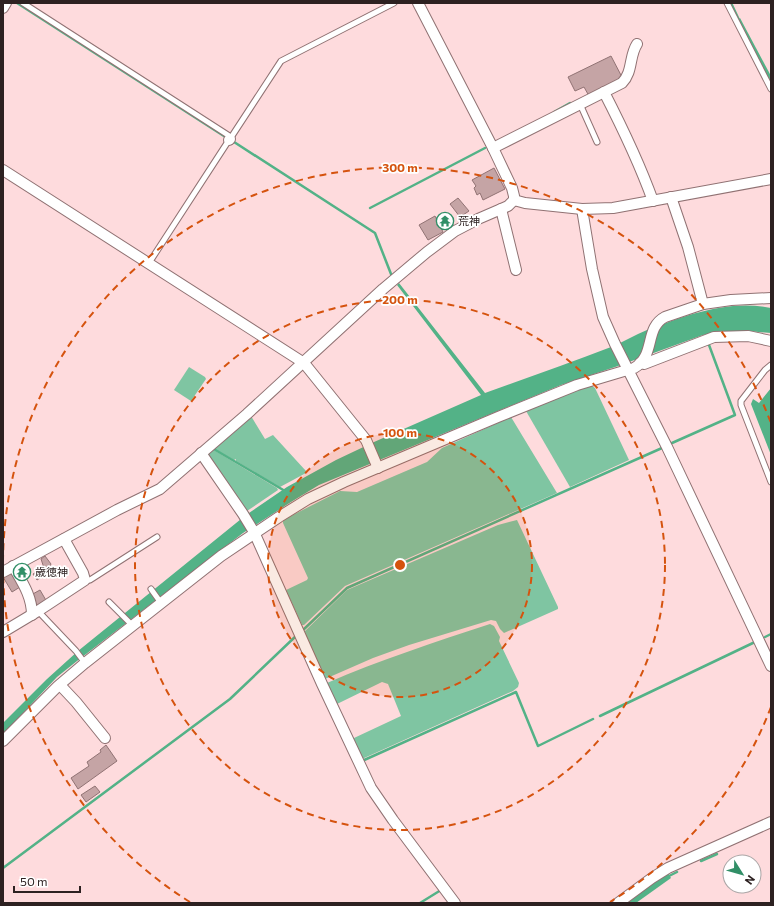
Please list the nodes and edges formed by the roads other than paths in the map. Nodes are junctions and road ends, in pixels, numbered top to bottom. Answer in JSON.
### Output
{"nodes":[{"id":1,"x":6,"y":3,"type":"edge"},
{"id":2,"x":23,"y":3,"type":"edge"},
{"id":3,"x":394,"y":3,"type":"edge"},
{"id":4,"x":418,"y":3,"type":"edge"},
{"id":5,"x":727,"y":3,"type":"edge"},
{"id":6,"x":3,"y":8,"type":"edge"},
{"id":7,"x":637,"y":44,"type":"dead end"},
{"id":8,"x":771,"y":89,"type":"edge"},
{"id":9,"x":604,"y":92,"type":"junction"},
{"id":10,"x":580,"y":104,"type":"junction"},
{"id":11,"x":230,"y":139,"type":"junction"},
{"id":12,"x":597,"y":142,"type":"dead end"},
{"id":13,"x":493,"y":148,"type":"junction"},
{"id":14,"x":3,"y":170,"type":"edge"},
{"id":15,"x":771,"y":179,"type":"edge"},
{"id":16,"x":671,"y":197,"type":"junction"},
{"id":17,"x":514,"y":200,"type":"junction"},
{"id":18,"x":653,"y":201,"type":"junction"},
{"id":19,"x":501,"y":209,"type":"junction"},
{"id":20,"x":582,"y":209,"type":"junction"},
{"id":21,"x":149,"y":263,"type":"junction"},
{"id":22,"x":516,"y":270,"type":"dead end"},
{"id":23,"x":771,"y":298,"type":"edge"},
{"id":24,"x":703,"y":304,"type":"junction"},
{"id":25,"x":771,"y":342,"type":"edge"},
{"id":26,"x":642,"y":362,"type":"junction"},
{"id":27,"x":304,"y":363,"type":"junction"},
{"id":28,"x":771,"y":365,"type":"edge"},
{"id":29,"x":627,"y":368,"type":"junction"},
{"id":30,"x":201,"y":453,"type":"junction"},
{"id":31,"x":377,"y":466,"type":"junction"},
{"id":32,"x":771,"y":482,"type":"edge"},
{"id":33,"x":253,"y":530,"type":"junction"},
{"id":34,"x":157,"y":537,"type":"dead end"},
{"id":35,"x":64,"y":539,"type":"junction"},
{"id":36,"x":13,"y":566,"type":"junction"},
{"id":37,"x":3,"y":572,"type":"edge"},
{"id":38,"x":85,"y":580,"type":"junction"},
{"id":39,"x":151,"y":590,"type":"dead end"},
{"id":40,"x":160,"y":601,"type":"junction"},
{"id":41,"x":109,"y":602,"type":"dead end"},
{"id":42,"x":35,"y":613,"type":"junction"},
{"id":43,"x":131,"y":624,"type":"junction"},
{"id":44,"x":3,"y":632,"type":"edge"},
{"id":45,"x":84,"y":662,"type":"junction"},
{"id":46,"x":771,"y":666,"type":"edge"},
{"id":47,"x":60,"y":685,"type":"junction"},
{"id":48,"x":105,"y":738,"type":"dead end"},
{"id":49,"x":3,"y":741,"type":"edge"},
{"id":50,"x":771,"y":822,"type":"edge"},
{"id":51,"x":456,"y":903,"type":"edge"},
{"id":52,"x":618,"y":903,"type":"edge"}],
"edges":[{"from":1,"to":6,"type":"street"},
{"from":2,"to":11,"type":"lane"},
{"from":3,"to":11,"type":"lane"},
{"from":4,"to":13,"type":"street"},
{"from":5,"to":8,"type":"lane"},
{"from":7,"to":9,"type":"street"},
{"from":9,"to":10,"type":"street"},
{"from":9,"to":18,"type":"street"},
{"from":10,"to":12,"type":"lane"},
{"from":10,"to":13,"type":"street"},
{"from":11,"to":21,"type":"lane"},
{"from":13,"to":17,"type":"street"},
{"from":14,"to":21,"type":"street"},
{"from":15,"to":16,"type":"street"},
{"from":16,"to":18,"type":"street"},
{"from":16,"to":24,"type":"street"},
{"from":17,"to":19,"type":"street"},
{"from":17,"to":20,"type":"street"},
{"from":18,"to":20,"type":"street"},
{"from":19,"to":22,"type":"street"},
{"from":19,"to":27,"type":"street"},
{"from":20,"to":29,"type":"street"},
{"from":21,"to":27,"type":"street"},
{"from":23,"to":24,"type":"street"},
{"from":24,"to":26,"type":"street"},
{"from":25,"to":26,"type":"street"},
{"from":26,"to":29,"type":"street"},
{"from":27,"to":30,"type":"street"},
{"from":27,"to":31,"type":"street"},
{"from":28,"to":32,"type":"lane"},
{"from":29,"to":31,"type":"street"},
{"from":29,"to":46,"type":"street"},
{"from":30,"to":33,"type":"street"},
{"from":30,"to":35,"type":"street"},
{"from":31,"to":33,"type":"street"},
{"from":33,"to":40,"type":"street"},
{"from":33,"to":51,"type":"street"},
{"from":34,"to":38,"type":"lane"},
{"from":35,"to":36,"type":"street"},
{"from":35,"to":38,"type":"street"},
{"from":36,"to":37,"type":"street"},
{"from":36,"to":42,"type":"street"},
{"from":38,"to":42,"type":"street"},
{"from":39,"to":40,"type":"lane"},
{"from":40,"to":43,"type":"street"},
{"from":41,"to":43,"type":"lane"},
{"from":42,"to":44,"type":"street"},
{"from":42,"to":45,"type":"lane"},
{"from":43,"to":45,"type":"street"},
{"from":45,"to":47,"type":"street"},
{"from":47,"to":48,"type":"street"},
{"from":47,"to":49,"type":"street"},
{"from":50,"to":52,"type":"street"}]}
